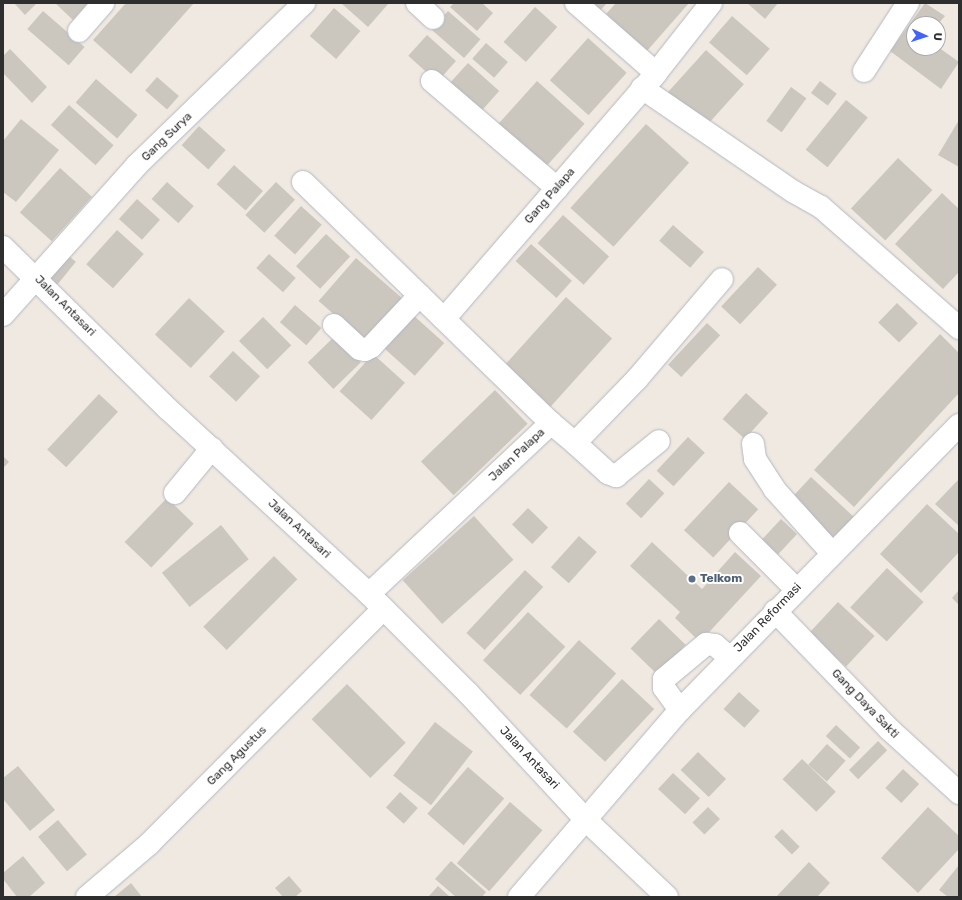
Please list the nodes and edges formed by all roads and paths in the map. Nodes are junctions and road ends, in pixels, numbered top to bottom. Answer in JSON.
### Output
{"nodes":[{"id":1,"x":103,"y":3,"type":"edge"},
{"id":2,"x":304,"y":3,"type":"edge"},
{"id":3,"x":417,"y":3,"type":"edge"},
{"id":4,"x":576,"y":3,"type":"edge"},
{"id":5,"x":711,"y":3,"type":"edge"},
{"id":6,"x":908,"y":3,"type":"edge"},
{"id":7,"x":432,"y":18,"type":"dead end"},
{"id":8,"x":79,"y":31,"type":"dead end"},
{"id":9,"x":864,"y":71,"type":"dead end"},
{"id":10,"x":649,"y":80,"type":"junction"},
{"id":11,"x":432,"y":81,"type":"dead end"},
{"id":12,"x":303,"y":182,"type":"dead end"},
{"id":13,"x":557,"y":188,"type":"junction"},
{"id":14,"x":3,"y":247,"type":"edge"},
{"id":15,"x":36,"y":277,"type":"junction"},
{"id":16,"x":722,"y":279,"type":"dead end"},
{"id":17,"x":420,"y":295,"type":"junction"},
{"id":18,"x":3,"y":315,"type":"edge"},
{"id":19,"x":444,"y":319,"type":"junction"},
{"id":20,"x":334,"y":325,"type":"dead end"},
{"id":21,"x":958,"y":326,"type":"edge"},
{"id":22,"x":551,"y":422,"type":"junction"},
{"id":23,"x":959,"y":425,"type":"edge"},
{"id":24,"x":659,"y":442,"type":"dead end"},
{"id":25,"x":575,"y":443,"type":"junction"},
{"id":26,"x":753,"y":444,"type":"dead end"},
{"id":27,"x":212,"y":448,"type":"junction"},
{"id":28,"x":175,"y":493,"type":"dead end"},
{"id":29,"x":740,"y":533,"type":"dead end"},
{"id":30,"x":832,"y":553,"type":"junction"},
{"id":31,"x":796,"y":589,"type":"junction"},
{"id":32,"x":376,"y":601,"type":"junction"},
{"id":33,"x":775,"y":611,"type":"junction"},
{"id":34,"x":730,"y":658,"type":"junction"},
{"id":35,"x":680,"y":710,"type":"junction"},
{"id":36,"x":959,"y":793,"type":"edge"},
{"id":37,"x":587,"y":820,"type":"junction"},
{"id":38,"x":87,"y":897,"type":"edge"},
{"id":39,"x":519,"y":897,"type":"edge"},
{"id":40,"x":667,"y":897,"type":"edge"}],
"edges":[{"from":1,"to":8,"type":"street"},
{"from":2,"to":15,"type":"street","name":"Gang Surya"},
{"from":3,"to":7,"type":"street"},
{"from":4,"to":10,"type":"street"},
{"from":5,"to":10,"type":"street","name":"Gang Palapa"},
{"from":6,"to":9,"type":"street"},
{"from":10,"to":13,"type":"street","name":"Gang Palapa"},
{"from":10,"to":21,"type":"street"},
{"from":11,"to":13,"type":"street"},
{"from":12,"to":17,"type":"street"},
{"from":13,"to":19,"type":"street","name":"Gang Palapa"},
{"from":14,"to":15,"type":"street","name":"Jalan Antasari"},
{"from":15,"to":18,"type":"street","name":"Gang Surya"},
{"from":15,"to":27,"type":"street","name":"Jalan Antasari"},
{"from":16,"to":25,"type":"street"},
{"from":17,"to":19,"type":"street"},
{"from":17,"to":20,"type":"street"},
{"from":19,"to":22,"type":"street"},
{"from":22,"to":25,"type":"street","name":"Jalan Palapa"},
{"from":22,"to":32,"type":"street","name":"Jalan Palapa"},
{"from":23,"to":30,"type":"street","name":"Jalan Reformasi"},
{"from":24,"to":25,"type":"street","name":"Jalan Palapa"},
{"from":26,"to":30,"type":"street"},
{"from":27,"to":28,"type":"street"},
{"from":27,"to":32,"type":"street","name":"Jalan Antasari"},
{"from":29,"to":31,"type":"street"},
{"from":30,"to":31,"type":"street","name":"Jalan Reformasi"},
{"from":31,"to":33,"type":"street","name":"Jalan Reformasi"},
{"from":32,"to":37,"type":"street","name":"Jalan Antasari"},
{"from":32,"to":38,"type":"street","name":"Gang Agustus"},
{"from":33,"to":34,"type":"street","name":"Jalan Reformasi"},
{"from":33,"to":36,"type":"street","name":"Gang Daya Sakti"},
{"from":34,"to":35,"type":"street","name":"Jalan Reformasi"},
{"from":34,"to":35,"type":"street"},
{"from":35,"to":37,"type":"street","name":"Jalan Reformasi"},
{"from":37,"to":39,"type":"street","name":"Jalan Reformasi"},
{"from":37,"to":40,"type":"street","name":"Jalan Antasari"}]}
